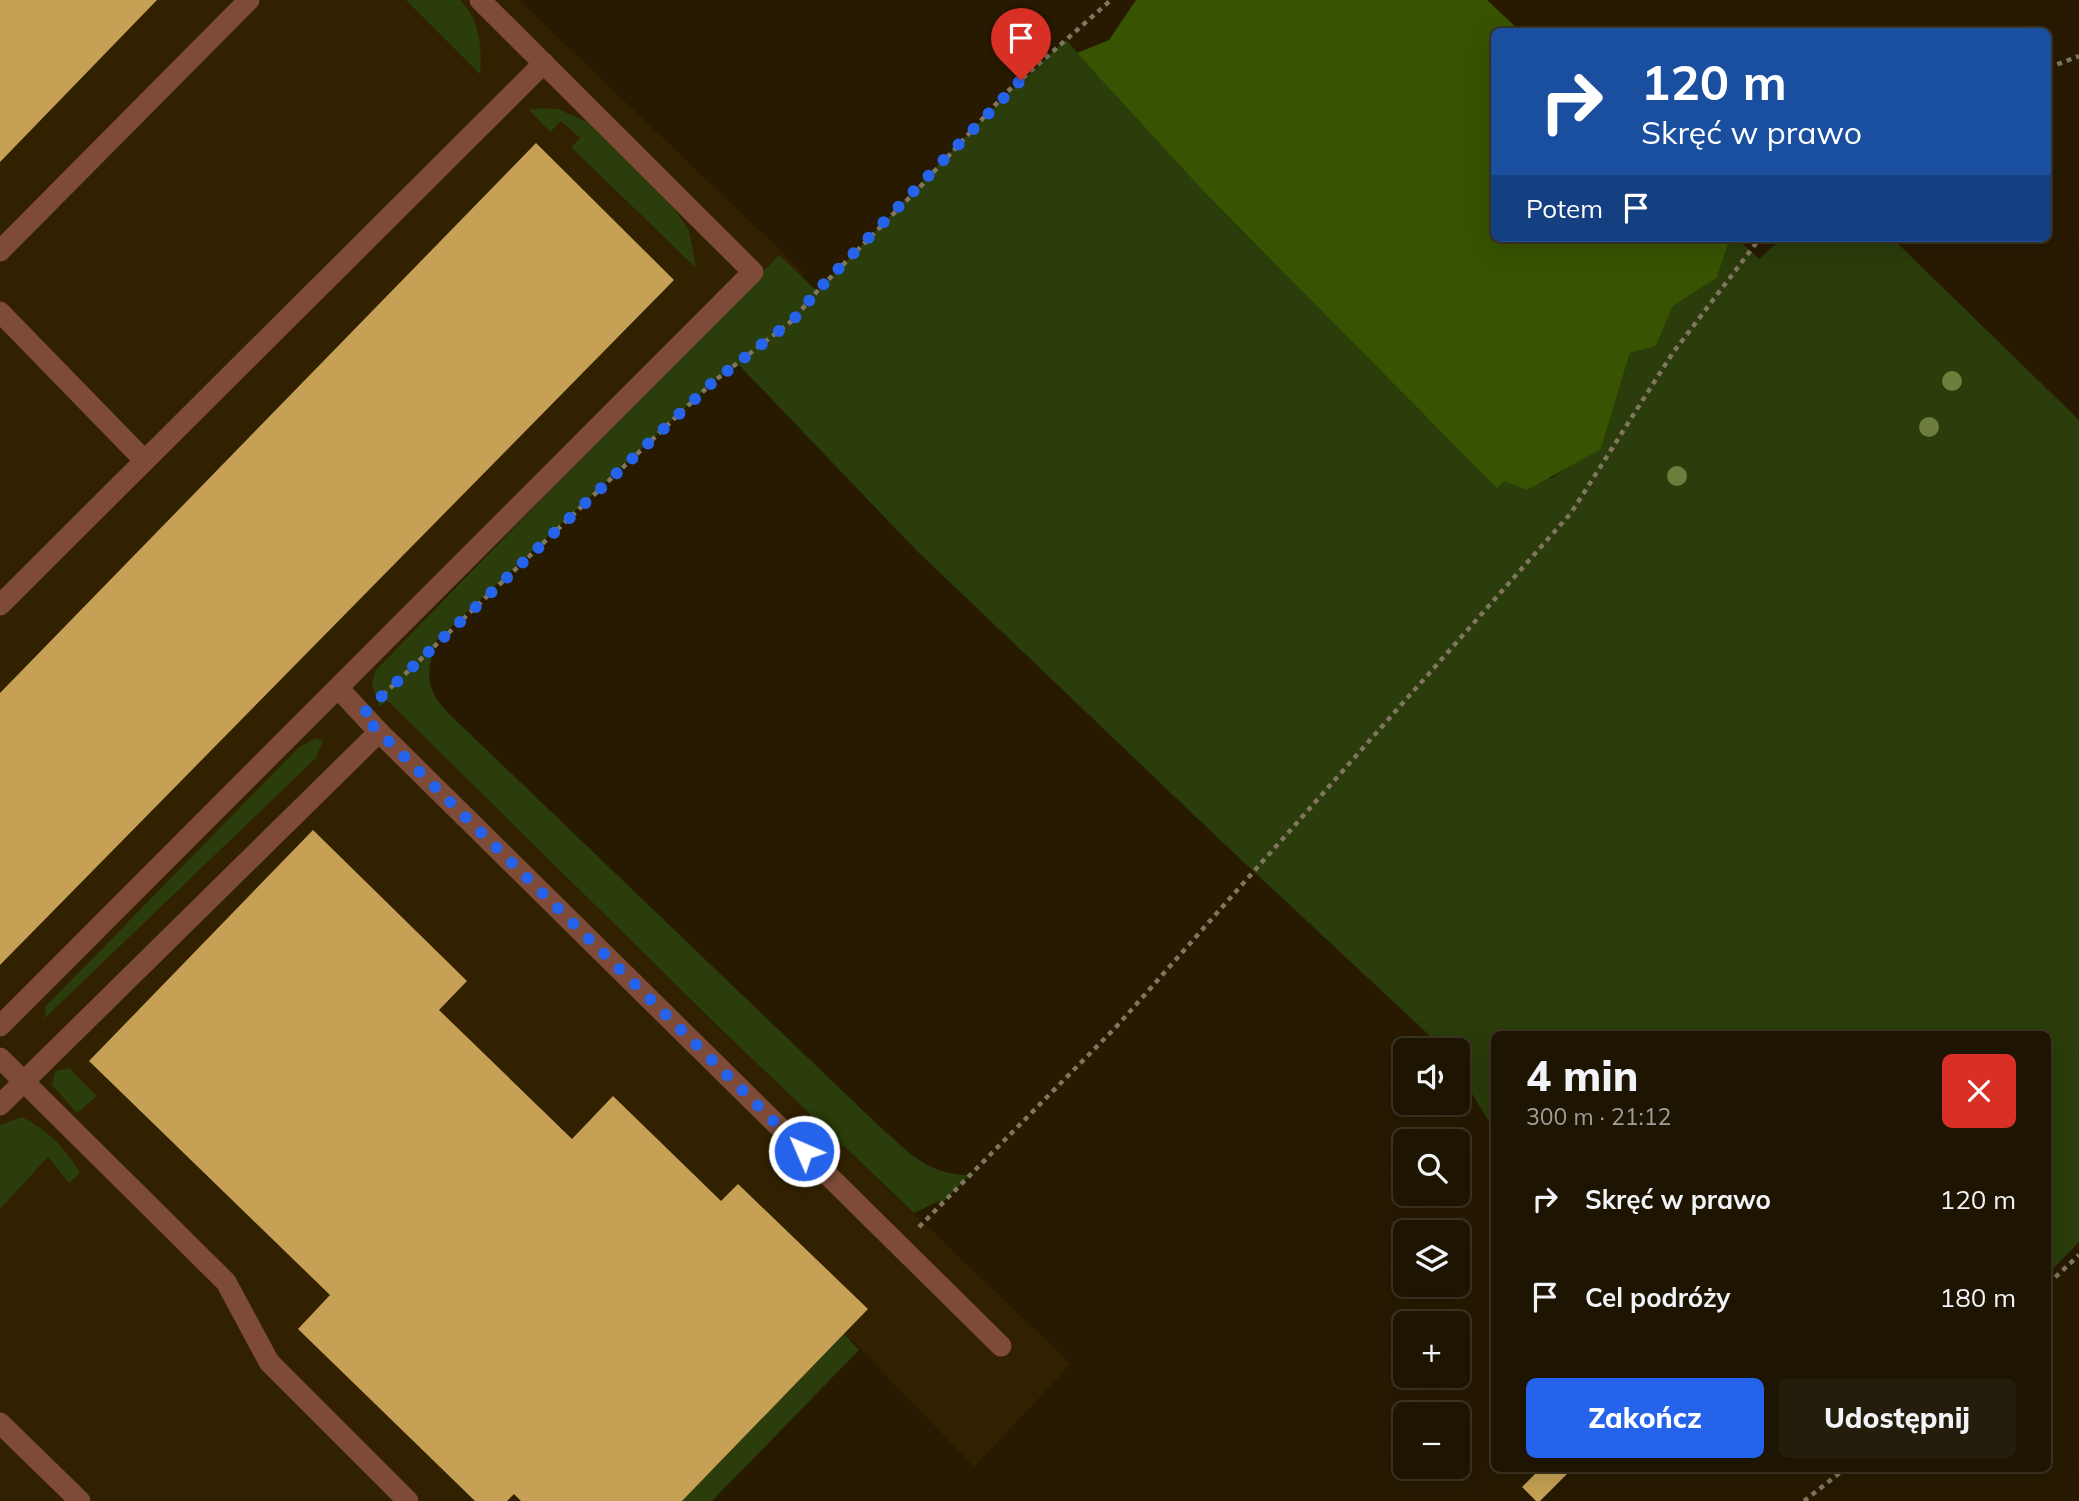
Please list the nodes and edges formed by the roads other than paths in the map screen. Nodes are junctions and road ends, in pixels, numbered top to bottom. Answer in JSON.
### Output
{"nodes":[{"id":1,"x":248,"y":0,"type":"edge"},
{"id":2,"x":480,"y":0,"type":"edge"},
{"id":3,"x":544,"y":63,"type":"junction"},
{"id":4,"x":0,"y":251,"type":"edge"},
{"id":5,"x":0,"y":312,"type":"edge"},
{"id":6,"x":144,"y":460,"type":"junction"},
{"id":7,"x":0,"y":605,"type":"edge"},
{"id":8,"x":339,"y":689,"type":"junction"},
{"id":9,"x":379,"y":732,"type":"junction"},
{"id":10,"x":0,"y":1026,"type":"edge"},
{"id":11,"x":0,"y":1058,"type":"edge"},
{"id":12,"x":25,"y":1081,"type":"junction"},
{"id":13,"x":0,"y":1105,"type":"edge"},
{"id":14,"x":1001,"y":1346,"type":"dead end"},
{"id":15,"x":0,"y":1423,"type":"edge"},
{"id":16,"x":80,"y":1501,"type":"edge"},
{"id":17,"x":408,"y":1501,"type":"edge"}],
"edges":[{"from":1,"to":4,"type":"lane"},
{"from":2,"to":3,"type":"lane"},
{"from":3,"to":6,"type":"lane"},
{"from":3,"to":8,"type":"lane"},
{"from":5,"to":6,"type":"lane"},
{"from":6,"to":7,"type":"lane"},
{"from":8,"to":9,"type":"lane"},
{"from":8,"to":10,"type":"lane"},
{"from":9,"to":12,"type":"lane"},
{"from":9,"to":14,"type":"lane"},
{"from":11,"to":12,"type":"lane"},
{"from":12,"to":13,"type":"lane"},
{"from":12,"to":17,"type":"lane"},
{"from":15,"to":16,"type":"lane"}]}
